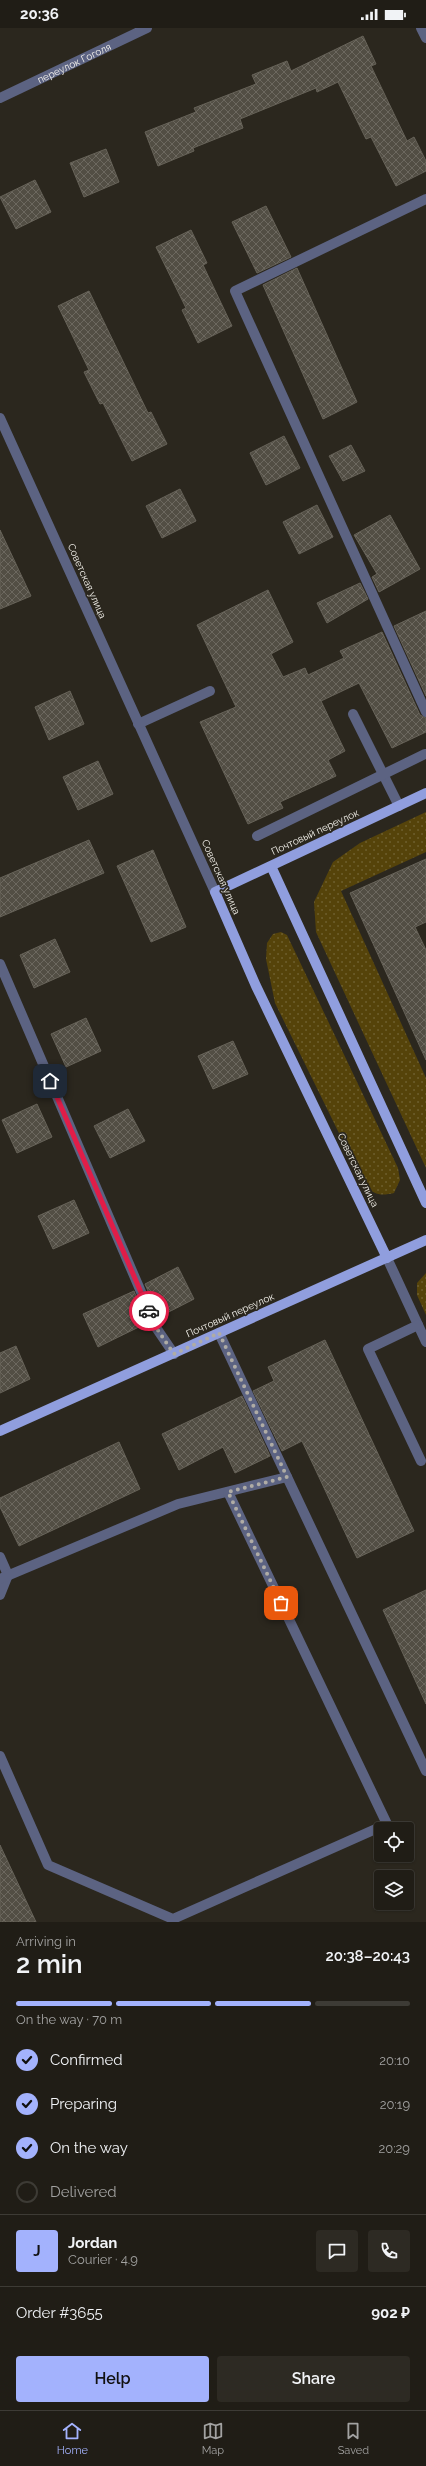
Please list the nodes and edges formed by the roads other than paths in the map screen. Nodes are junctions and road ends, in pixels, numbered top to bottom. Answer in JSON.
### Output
{"nodes":[{"id":1,"x":147,"y":28,"type":"edge"},
{"id":2,"x":422,"y":28,"type":"edge"},
{"id":3,"x":133,"y":31,"type":"edge"},
{"id":4,"x":426,"y":38,"type":"edge"},
{"id":5,"x":0,"y":98,"type":"edge"},
{"id":6,"x":426,"y":199,"type":"edge"},
{"id":7,"x":0,"y":418,"type":"edge"},
{"id":8,"x":210,"y":691,"type":"dead end"},
{"id":9,"x":426,"y":712,"type":"edge"},
{"id":10,"x":353,"y":714,"type":"dead end"},
{"id":11,"x":138,"y":724,"type":"junction"},
{"id":12,"x":425,"y":754,"type":"dead end"},
{"id":13,"x":383,"y":774,"type":"junction"},
{"id":14,"x":426,"y":793,"type":"edge"},
{"id":15,"x":399,"y":806,"type":"junction"},
{"id":16,"x":257,"y":836,"type":"dead end"},
{"id":17,"x":271,"y":866,"type":"junction"},
{"id":18,"x":215,"y":892,"type":"junction"},
{"id":19,"x":0,"y":964,"type":"edge"},
{"id":20,"x":426,"y":1203,"type":"edge"},
{"id":21,"x":426,"y":1240,"type":"edge"},
{"id":22,"x":387,"y":1258,"type":"junction"},
{"id":23,"x":418,"y":1324,"type":"junction"},
{"id":24,"x":219,"y":1333,"type":"junction"},
{"id":25,"x":426,"y":1342,"type":"edge"},
{"id":26,"x":174,"y":1354,"type":"junction"},
{"id":27,"x":0,"y":1432,"type":"edge"},
{"id":28,"x":421,"y":1461,"type":"dead end"},
{"id":29,"x":287,"y":1477,"type":"junction"},
{"id":30,"x":228,"y":1492,"type":"junction"},
{"id":31,"x":0,"y":1557,"type":"edge"},
{"id":32,"x":4,"y":1577,"type":"edge"},
{"id":33,"x":0,"y":1595,"type":"edge"},
{"id":34,"x":0,"y":1756,"type":"edge"},
{"id":35,"x":426,"y":1771,"type":"edge"}],
"edges":[{"from":1,"to":3,"type":"street","name":"переулок Гоголя"},
{"from":2,"to":4,"type":"street"},
{"from":3,"to":5,"type":"street","name":"переулок Гоголя"},
{"from":6,"to":9,"type":"street"},
{"from":7,"to":11,"type":"street","name":"Советская улица"},
{"from":8,"to":11,"type":"street"},
{"from":10,"to":13,"type":"street"},
{"from":11,"to":18,"type":"street","name":"Советская улица"},
{"from":12,"to":13,"type":"street"},
{"from":13,"to":15,"type":"street"},
{"from":13,"to":16,"type":"street"},
{"from":14,"to":15,"type":"main road","name":"Почтовый переулок"},
{"from":15,"to":17,"type":"main road","name":"Почтовый переулок"},
{"from":17,"to":18,"type":"main road","name":"Почтовый переулок"},
{"from":17,"to":20,"type":"main road"},
{"from":18,"to":22,"type":"main road","name":"Советская улица"},
{"from":19,"to":26,"type":"street"},
{"from":21,"to":22,"type":"main road","name":"Почтовый переулок"},
{"from":22,"to":23,"type":"street","name":"Советская улица"},
{"from":22,"to":24,"type":"main road","name":"Почтовый переулок"},
{"from":23,"to":25,"type":"street","name":"Советская улица"},
{"from":23,"to":28,"type":"street"},
{"from":24,"to":26,"type":"main road","name":"Почтовый переулок"},
{"from":24,"to":29,"type":"street"},
{"from":26,"to":27,"type":"main road","name":"Почтовый переулок"},
{"from":29,"to":30,"type":"street"},
{"from":29,"to":35,"type":"street"},
{"from":30,"to":32,"type":"street"},
{"from":30,"to":34,"type":"street"},
{"from":31,"to":32,"type":"street"},
{"from":32,"to":33,"type":"street"}]}
